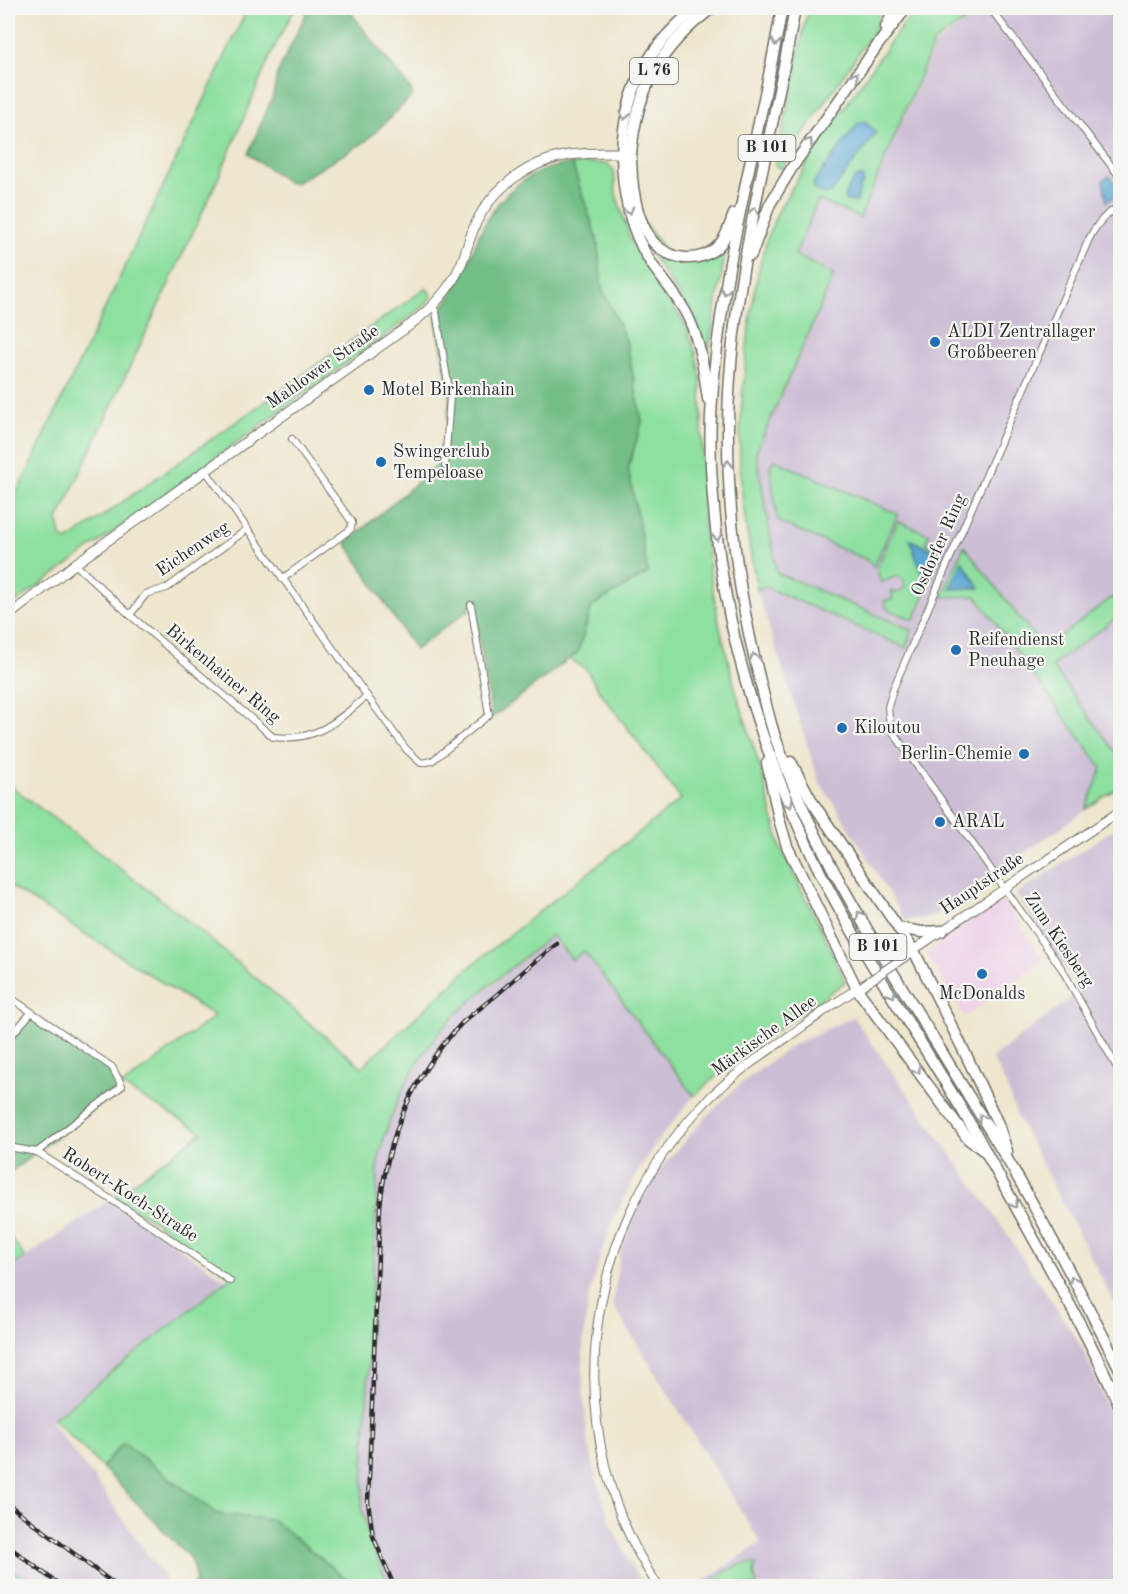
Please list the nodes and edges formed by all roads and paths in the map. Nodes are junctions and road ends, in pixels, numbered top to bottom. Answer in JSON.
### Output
{"nodes":[{"id":1,"x":697,"y":8,"type":"edge"},
{"id":2,"x":712,"y":8,"type":"edge"},
{"id":3,"x":782,"y":8,"type":"edge"},
{"id":4,"x":795,"y":8,"type":"edge"},
{"id":5,"x":892,"y":8,"type":"edge"},
{"id":6,"x":906,"y":8,"type":"edge"},
{"id":7,"x":990,"y":8,"type":"edge"},
{"id":8,"x":877,"y":46,"type":"junction"},
{"id":9,"x":626,"y":153,"type":"junction"},
{"id":10,"x":1120,"y":177,"type":"edge"},
{"id":11,"x":743,"y":192,"type":"junction"},
{"id":12,"x":1120,"y":207,"type":"edge"},
{"id":13,"x":739,"y":289,"type":"junction"},
{"id":14,"x":433,"y":307,"type":"junction"},
{"id":15,"x":711,"y":416,"type":"junction"},
{"id":16,"x":292,"y":439,"type":"dead end"},
{"id":17,"x":445,"y":466,"type":"dead end"},
{"id":18,"x":206,"y":471,"type":"junction"},
{"id":19,"x":246,"y":530,"type":"junction"},
{"id":20,"x":75,"y":564,"type":"junction"},
{"id":21,"x":282,"y":579,"type":"junction"},
{"id":22,"x":471,"y":605,"type":"dead end"},
{"id":23,"x":130,"y":615,"type":"junction"},
{"id":24,"x":8,"y":616,"type":"edge"},
{"id":25,"x":367,"y":696,"type":"junction"},
{"id":26,"x":769,"y":714,"type":"junction"},
{"id":27,"x":766,"y":751,"type":"junction"},
{"id":28,"x":1120,"y":811,"type":"edge"},
{"id":29,"x":1005,"y":888,"type":"junction"},
{"id":30,"x":898,"y":928,"type":"junction"},
{"id":31,"x":942,"y":931,"type":"junction"},
{"id":32,"x":911,"y":952,"type":"junction"},
{"id":33,"x":860,"y":987,"type":"junction"},
{"id":34,"x":8,"y":996,"type":"edge"},
{"id":35,"x":31,"y":1013,"type":"junction"},
{"id":36,"x":8,"y":1039,"type":"edge"},
{"id":37,"x":1120,"y":1073,"type":"edge"},
{"id":38,"x":8,"y":1147,"type":"edge"},
{"id":39,"x":37,"y":1152,"type":"junction"},
{"id":40,"x":985,"y":1152,"type":"junction"},
{"id":41,"x":1012,"y":1168,"type":"junction"},
{"id":42,"x":230,"y":1281,"type":"dead end"},
{"id":43,"x":1120,"y":1369,"type":"edge"},
{"id":44,"x":1120,"y":1407,"type":"edge"},
{"id":45,"x":658,"y":1587,"type":"edge"}],
"edges":[{"from":1,"to":9,"type":"main road","number":"L 76","one_way":true},
{"from":2,"to":9,"type":"main road","number":"L 76"},
{"from":3,"to":11,"type":"main road","number":"B 101","one_way":true},
{"from":13,"to":4,"type":"main road","number":"B 101","one_way":true},
{"from":5,"to":8,"type":"main road"},
{"from":6,"to":8,"type":"main road"},
{"from":7,"to":10,"type":"street"},
{"from":13,"to":8,"type":"main road","one_way":true},
{"from":9,"to":11,"type":"main road"},
{"from":9,"to":14,"type":"main road","name":"Mahlower Straße"},
{"from":9,"to":15,"type":"main road","one_way":true},
{"from":11,"to":15,"type":"main road","number":"B 101","one_way":true},
{"from":12,"to":29,"type":"street","name":"Osdorfer Ring"},
{"from":26,"to":13,"type":"main road","number":"B 101","one_way":true},
{"from":14,"to":17,"type":"street"},
{"from":14,"to":18,"type":"main road","name":"Mahlower Straße"},
{"from":15,"to":27,"type":"main road","number":"B 101","one_way":true},
{"from":16,"to":21,"type":"street"},
{"from":18,"to":19,"type":"street"},
{"from":18,"to":20,"type":"main road","name":"Mahlower Straße"},
{"from":19,"to":21,"type":"street"},
{"from":19,"to":23,"type":"street","name":"Eichenweg"},
{"from":20,"to":23,"type":"street","name":"Birkenhainer Ring"},
{"from":20,"to":24,"type":"main road","name":"Mahlower Straße"},
{"from":21,"to":25,"type":"street"},
{"from":22,"to":25,"type":"street"},
{"from":23,"to":25,"type":"street","name":"Birkenhainer Ring"},
{"from":26,"to":30,"type":"main road"},
{"from":41,"to":26,"type":"main road","number":"B 101","one_way":true},
{"from":27,"to":33,"type":"main road"},
{"from":27,"to":40,"type":"main road","number":"B 101","one_way":true},
{"from":28,"to":29,"type":"street","name":"Hauptstraße"},
{"from":29,"to":31,"type":"street","name":"Hauptstraße"},
{"from":29,"to":37,"type":"street","name":"Zum Kiesberg"},
{"from":30,"to":31,"type":"main road"},
{"from":30,"to":32,"type":"main road"},
{"from":31,"to":32,"type":"street","name":"Hauptstraße"},
{"from":32,"to":33,"type":"street","name":"Hauptstraße","bridge":true},
{"from":32,"to":41,"type":"main road"},
{"from":33,"to":40,"type":"main road","one_way":true},
{"from":33,"to":45,"type":"street","name":"Märkische Allee"},
{"from":34,"to":35,"type":"street"},
{"from":35,"to":36,"type":"street"},
{"from":35,"to":39,"type":"street"},
{"from":38,"to":39,"type":"street","name":"Robert-Koch-Straße"},
{"from":39,"to":42,"type":"street","name":"Robert-Koch-Straße"},
{"from":40,"to":44,"type":"main road","number":"B 101","one_way":true},
{"from":43,"to":41,"type":"main road","number":"B 101","one_way":true}]}
